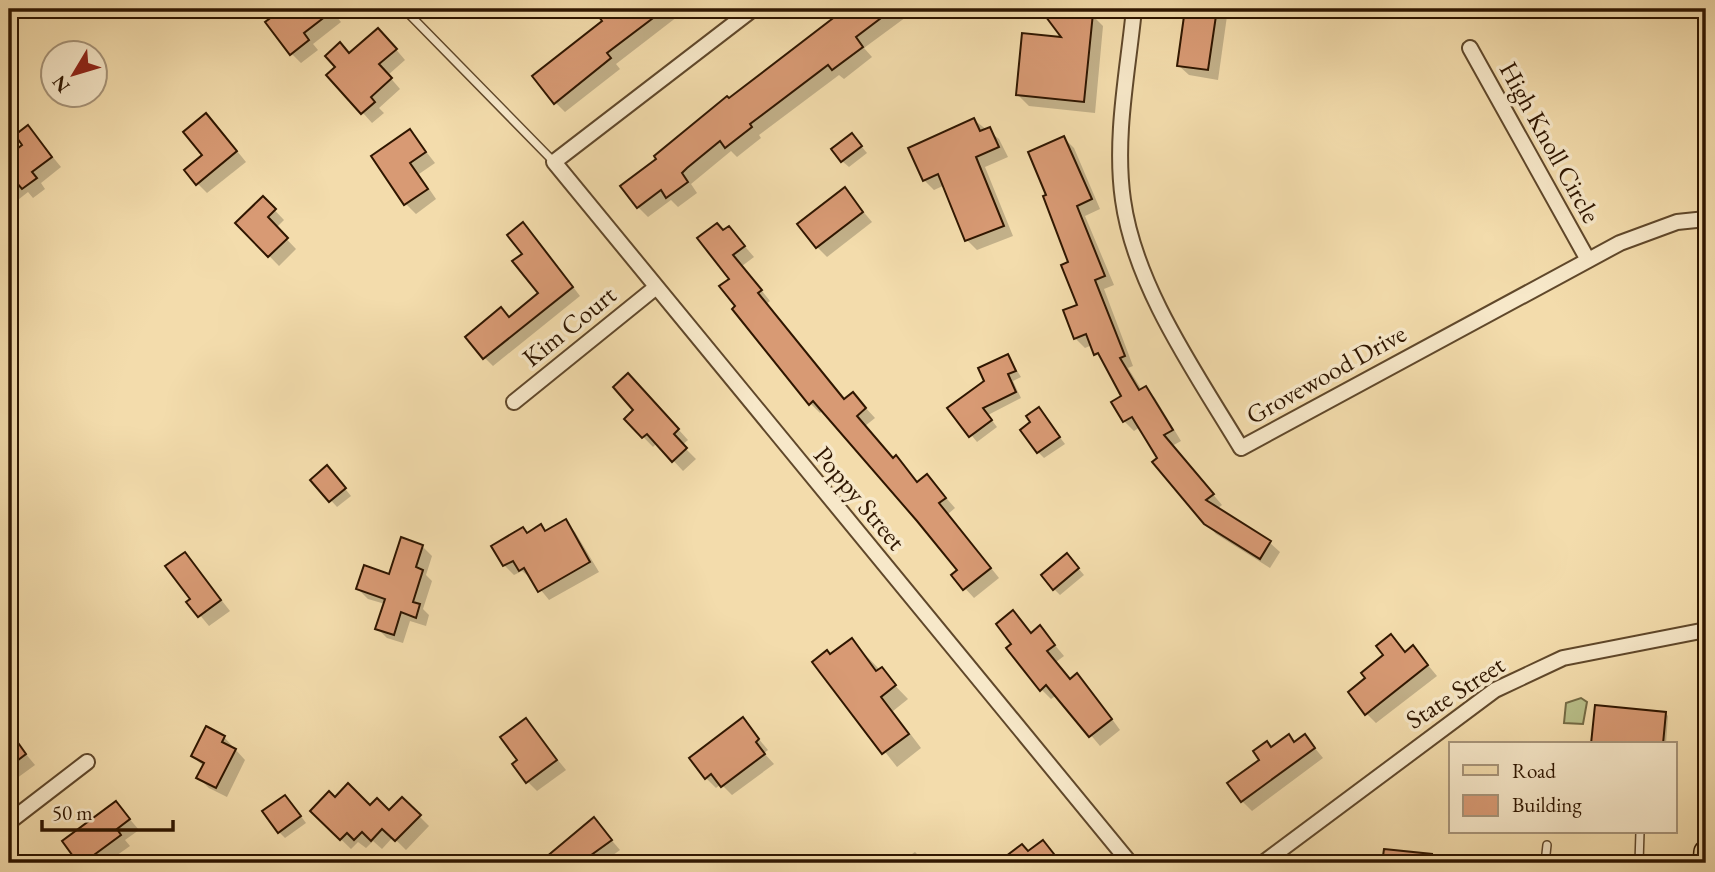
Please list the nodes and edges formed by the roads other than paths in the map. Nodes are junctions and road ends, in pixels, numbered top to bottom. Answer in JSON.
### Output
{"nodes":[{"id":1,"x":404,"y":9,"type":"edge"},
{"id":2,"x":753,"y":9,"type":"edge"},
{"id":3,"x":1134,"y":9,"type":"edge"},
{"id":4,"x":1470,"y":48,"type":"dead end"},
{"id":5,"x":554,"y":162,"type":"junction"},
{"id":6,"x":1706,"y":219,"type":"edge"},
{"id":7,"x":1588,"y":260,"type":"junction"},
{"id":8,"x":655,"y":288,"type":"junction"},
{"id":9,"x":514,"y":402,"type":"dead end"},
{"id":10,"x":1706,"y":630,"type":"edge"},
{"id":11,"x":87,"y":762,"type":"dead end"},
{"id":12,"x":9,"y":822,"type":"edge"},
{"id":13,"x":1640,"y":834,"type":"edge"},
{"id":14,"x":1547,"y":845,"type":"dead end"},
{"id":15,"x":1706,"y":852,"type":"edge"},
{"id":16,"x":1130,"y":863,"type":"edge"},
{"id":17,"x":1263,"y":863,"type":"edge"},
{"id":18,"x":1545,"y":863,"type":"edge"},
{"id":19,"x":1639,"y":863,"type":"edge"},
{"id":20,"x":1705,"y":863,"type":"edge"}],
"edges":[{"from":1,"to":5,"type":"lane"},
{"from":2,"to":5,"type":"street"},
{"from":3,"to":7,"type":"street","name":"Grovewood Drive"},
{"from":4,"to":7,"type":"street","name":"High Knoll Circle"},
{"from":5,"to":8,"type":"street","name":"Poppy Street"},
{"from":6,"to":7,"type":"street","name":"Grovewood Drive"},
{"from":8,"to":9,"type":"street","name":"Kim Court"},
{"from":8,"to":16,"type":"street","name":"Poppy Street"},
{"from":10,"to":17,"type":"street","name":"State Street"},
{"from":11,"to":12,"type":"street"},
{"from":13,"to":19,"type":"lane"},
{"from":14,"to":18,"type":"lane"},
{"from":15,"to":20,"type":"main road"}]}
